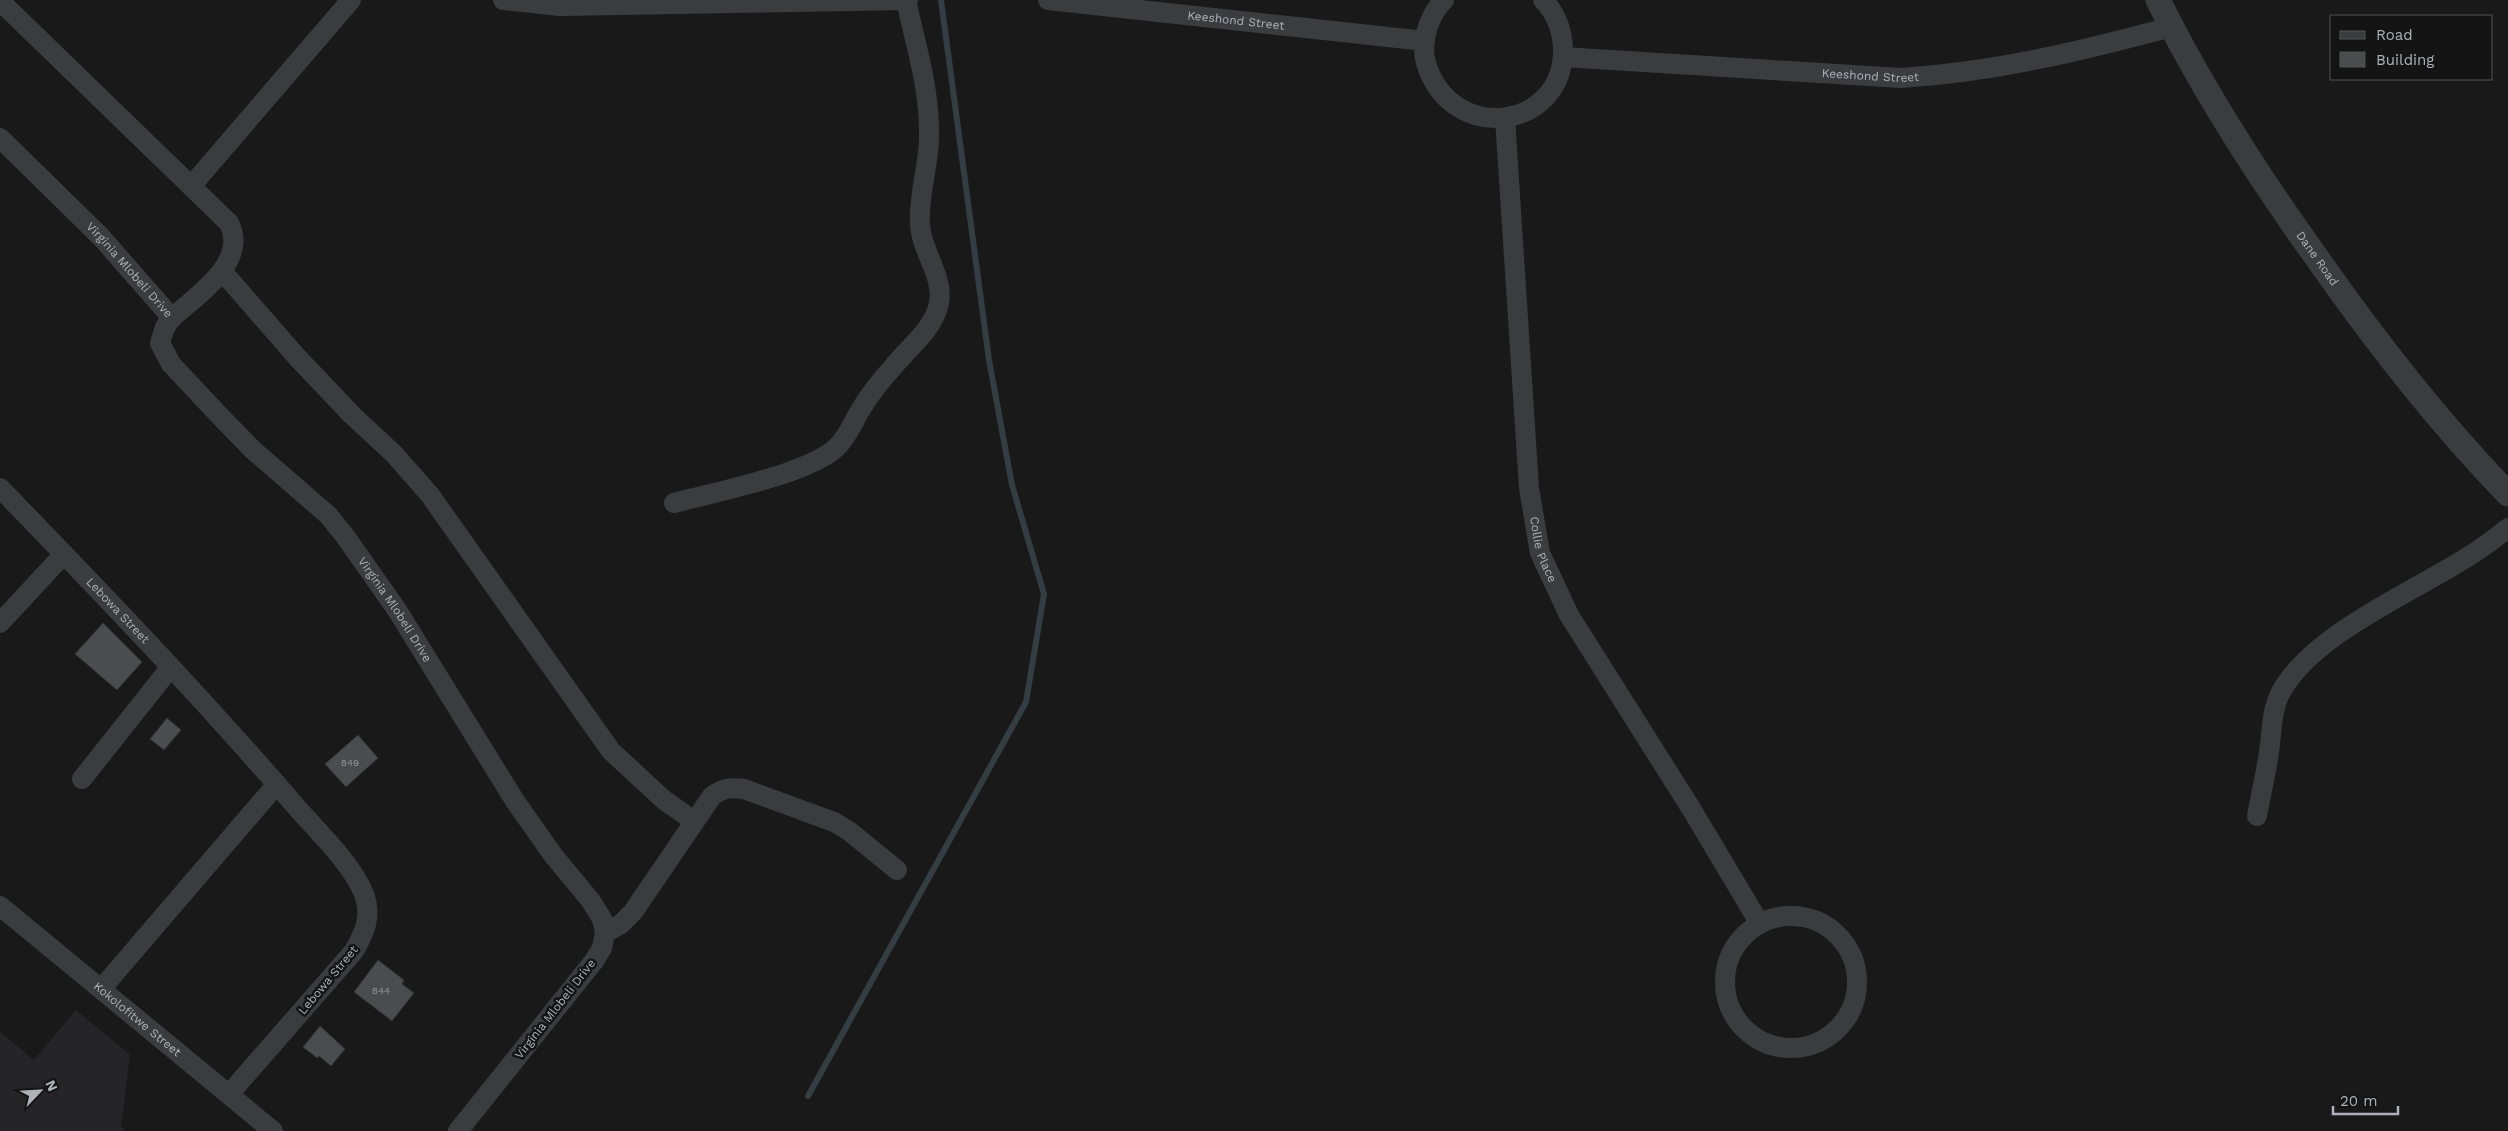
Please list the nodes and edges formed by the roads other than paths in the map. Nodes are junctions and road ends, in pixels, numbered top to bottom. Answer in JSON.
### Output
{"nodes":[{"id":1,"x":351,"y":0,"type":"edge"},
{"id":2,"x":503,"y":0,"type":"edge"},
{"id":3,"x":906,"y":0,"type":"edge"},
{"id":4,"x":1048,"y":0,"type":"edge"},
{"id":5,"x":1444,"y":0,"type":"edge"},
{"id":6,"x":1543,"y":0,"type":"edge"},
{"id":7,"x":2158,"y":0,"type":"edge"},
{"id":8,"x":0,"y":1,"type":"edge"},
{"id":9,"x":2171,"y":26,"type":"junction"},
{"id":10,"x":1424,"y":41,"type":"junction"},
{"id":11,"x":1563,"y":57,"type":"junction"},
{"id":12,"x":1505,"y":118,"type":"junction"},
{"id":13,"x":0,"y":138,"type":"edge"},
{"id":14,"x":192,"y":185,"type":"junction"},
{"id":15,"x":222,"y":271,"type":"junction"},
{"id":16,"x":172,"y":318,"type":"junction"},
{"id":17,"x":0,"y":488,"type":"edge"},
{"id":18,"x":2508,"y":494,"type":"edge"},
{"id":19,"x":674,"y":503,"type":"dead end"},
{"id":20,"x":2508,"y":528,"type":"edge"},
{"id":21,"x":64,"y":554,"type":"junction"},
{"id":22,"x":0,"y":623,"type":"edge"},
{"id":23,"x":170,"y":668,"type":"junction"},
{"id":24,"x":82,"y":779,"type":"dead end"},
{"id":25,"x":277,"y":784,"type":"junction"},
{"id":26,"x":2257,"y":816,"type":"dead end"},
{"id":27,"x":694,"y":821,"type":"junction"},
{"id":28,"x":897,"y":870,"type":"dead end"},
{"id":29,"x":0,"y":906,"type":"edge"},
{"id":30,"x":1760,"y":924,"type":"junction"},
{"id":31,"x":605,"y":933,"type":"junction"},
{"id":32,"x":102,"y":988,"type":"junction"},
{"id":33,"x":230,"y":1093,"type":"junction"},
{"id":34,"x":273,"y":1131,"type":"edge"},
{"id":35,"x":458,"y":1131,"type":"edge"}],
"edges":[{"from":1,"to":14,"type":"street"},
{"from":2,"to":3,"type":"street"},
{"from":3,"to":19,"type":"street"},
{"from":4,"to":10,"type":"street","name":"Keeshond Street"},
{"from":5,"to":10,"type":"street"},
{"from":6,"to":11,"type":"street"},
{"from":7,"to":9,"type":"street","name":"Dane Road"},
{"from":8,"to":14,"type":"street"},
{"from":9,"to":11,"type":"street","name":"Keeshond Street"},
{"from":9,"to":18,"type":"street","name":"Dane Road"},
{"from":10,"to":12,"type":"street"},
{"from":11,"to":12,"type":"street"},
{"from":12,"to":30,"type":"street","name":"Collie Place"},
{"from":13,"to":16,"type":"street","name":"Virginia Mlobeli Drive"},
{"from":14,"to":15,"type":"street"},
{"from":15,"to":16,"type":"street"},
{"from":15,"to":27,"type":"street"},
{"from":16,"to":31,"type":"street","name":"Virginia Mlobeli Drive"},
{"from":17,"to":21,"type":"street","name":"Lebowa Street"},
{"from":20,"to":26,"type":"street"},
{"from":21,"to":22,"type":"street"},
{"from":21,"to":23,"type":"street","name":"Lebowa Street"},
{"from":23,"to":24,"type":"street"},
{"from":23,"to":25,"type":"street","name":"Lebowa Street"},
{"from":25,"to":32,"type":"street"},
{"from":25,"to":33,"type":"street","name":"Lebowa Street"},
{"from":27,"to":28,"type":"street"},
{"from":27,"to":31,"type":"street"},
{"from":29,"to":32,"type":"street","name":"Kokolofitwe Street"},
{"from":30,"to":30,"type":"street"},
{"from":31,"to":35,"type":"street","name":"Virginia Mlobeli Drive"},
{"from":32,"to":33,"type":"street","name":"Kokolofitwe Street"},
{"from":33,"to":34,"type":"street","name":"Kokolofitwe Street"}]}
